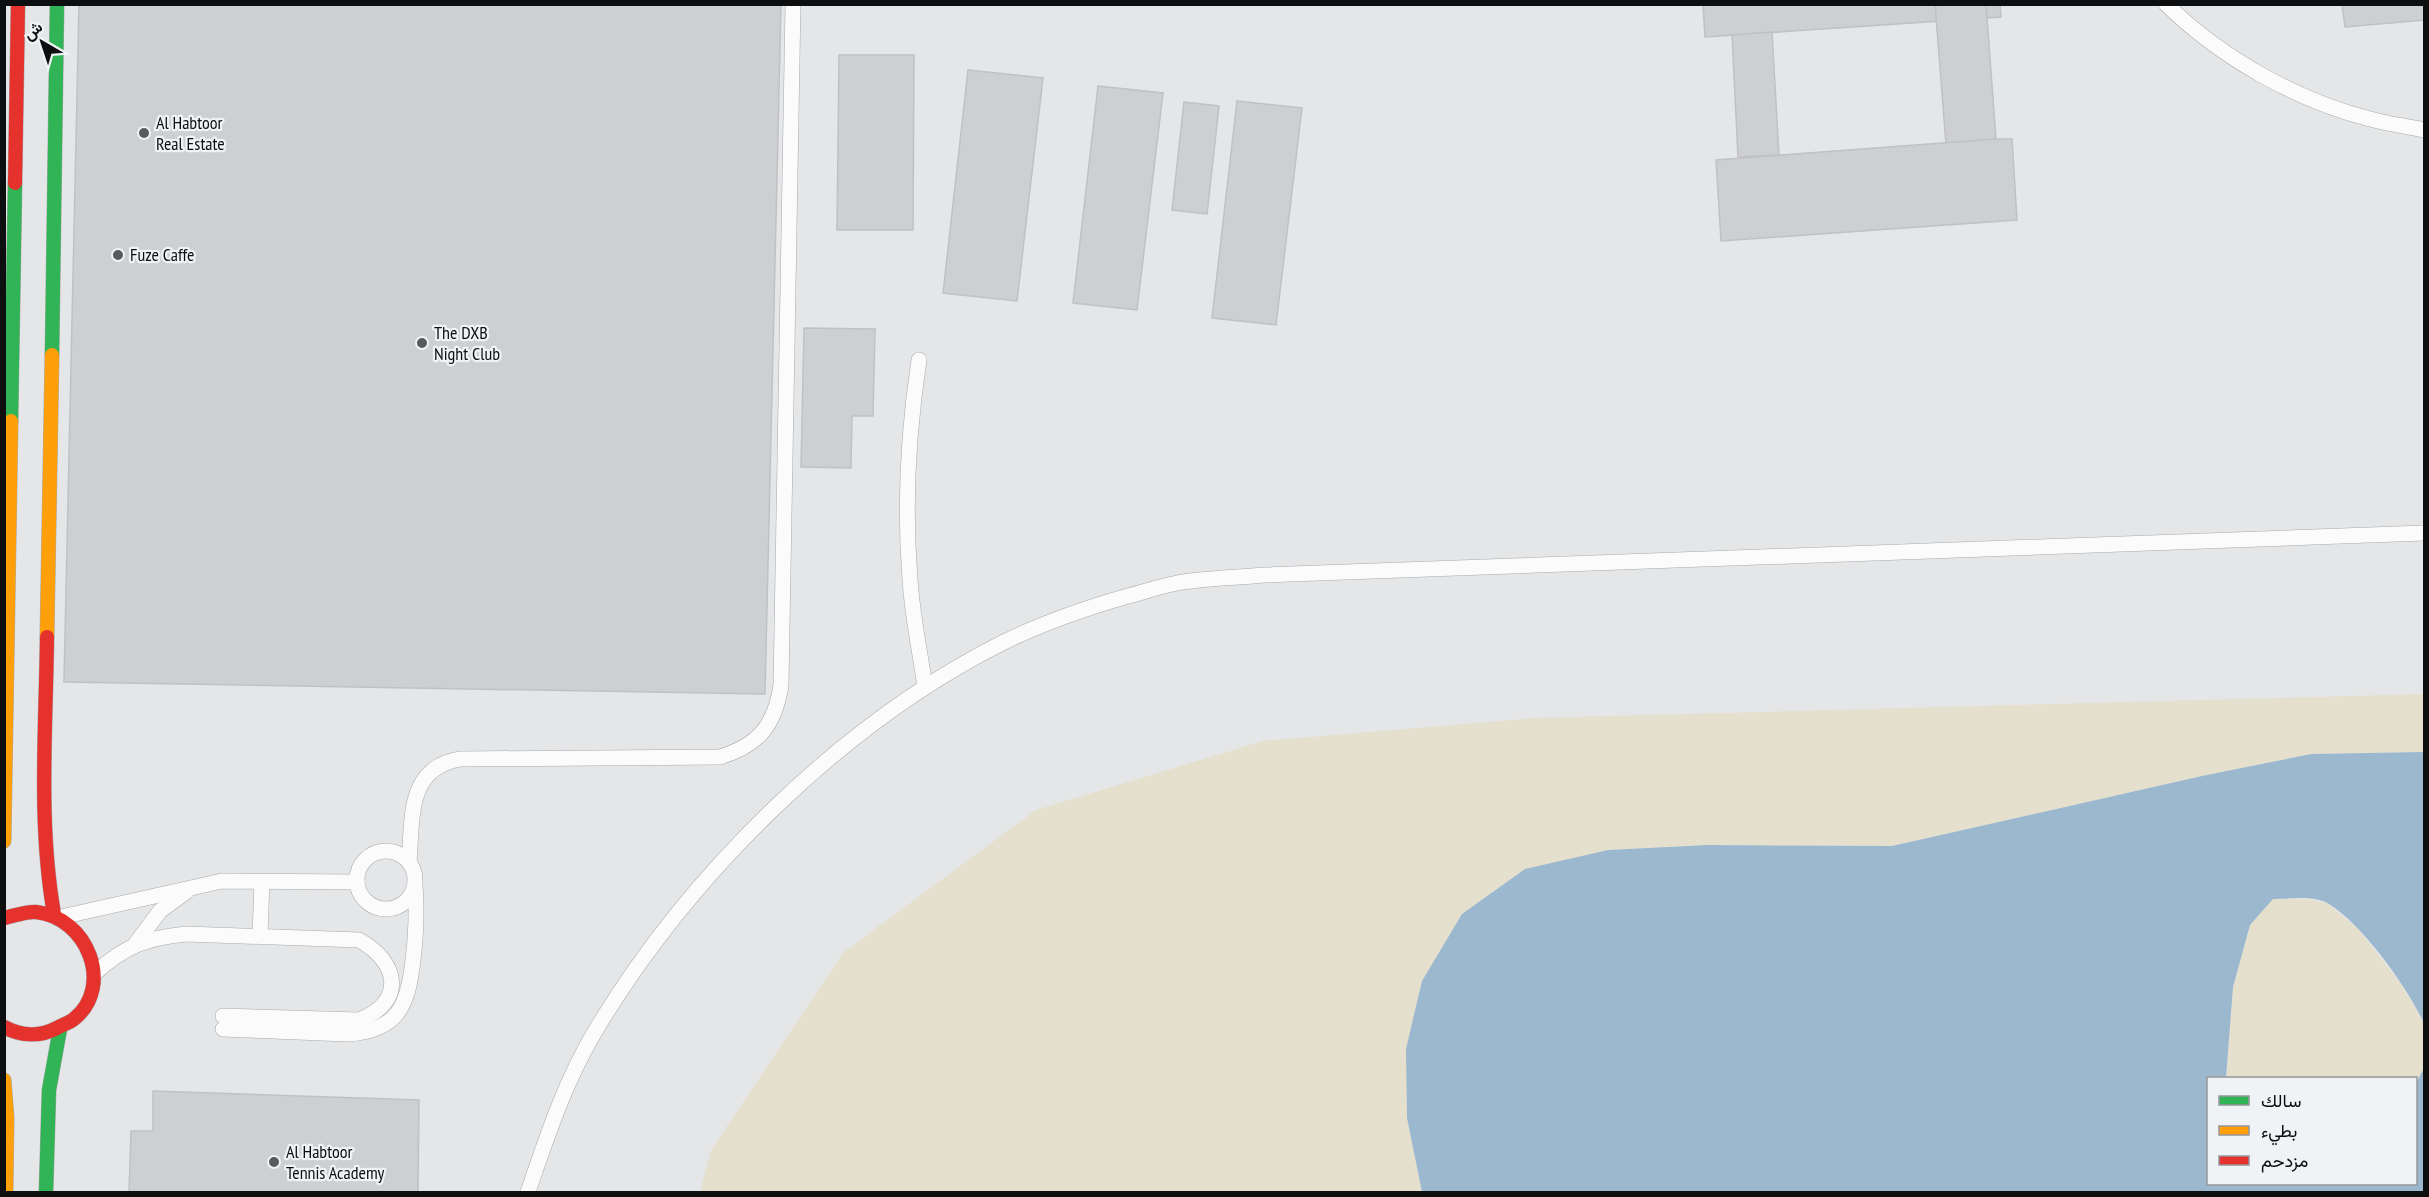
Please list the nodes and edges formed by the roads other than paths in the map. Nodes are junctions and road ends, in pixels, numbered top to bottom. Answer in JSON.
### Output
{"nodes":[{"id":1,"x":18,"y":4,"type":"edge"},
{"id":2,"x":57,"y":4,"type":"edge"},
{"id":3,"x":793,"y":4,"type":"edge"},
{"id":4,"x":2166,"y":4,"type":"edge"},
{"id":5,"x":2424,"y":130,"type":"edge"},
{"id":6,"x":919,"y":360,"type":"dead end"},
{"id":7,"x":2424,"y":532,"type":"edge"},
{"id":8,"x":925,"y":687,"type":"junction"},
{"id":9,"x":4,"y":840,"type":"edge"},
{"id":10,"x":409,"y":862,"type":"junction"},
{"id":11,"x":262,"y":881,"type":"junction"},
{"id":12,"x":357,"y":882,"type":"junction"},
{"id":13,"x":416,"y":885,"type":"junction"},
{"id":14,"x":194,"y":888,"type":"junction"},
{"id":15,"x":57,"y":916,"type":"junction"},
{"id":16,"x":4,"y":918,"type":"edge"},
{"id":17,"x":260,"y":936,"type":"junction"},
{"id":18,"x":136,"y":943,"type":"junction"},
{"id":19,"x":95,"y":973,"type":"junction"},
{"id":20,"x":4,"y":1028,"type":"edge"},
{"id":21,"x":60,"y":1029,"type":"junction"},
{"id":22,"x":4,"y":1080,"type":"edge"},
{"id":23,"x":6,"y":1192,"type":"edge"},
{"id":24,"x":46,"y":1192,"type":"edge"},
{"id":25,"x":528,"y":1192,"type":"edge"}],
"edges":[{"from":1,"to":9,"type":"street"},
{"from":2,"to":15,"type":"street"},
{"from":3,"to":10,"type":"lane"},
{"from":4,"to":5,"type":"lane"},
{"from":6,"to":8,"type":"lane"},
{"from":7,"to":8,"type":"lane"},
{"from":8,"to":25,"type":"lane"},
{"from":10,"to":12,"type":"lane"},
{"from":10,"to":13,"type":"lane"},
{"from":11,"to":12,"type":"lane"},
{"from":11,"to":14,"type":"lane"},
{"from":11,"to":17,"type":"lane"},
{"from":12,"to":13,"type":"lane"},
{"from":13,"to":17,"type":"lane"},
{"from":14,"to":15,"type":"lane"},
{"from":14,"to":18,"type":"lane"},
{"from":15,"to":16,"type":"street"},
{"from":15,"to":19,"type":"street"},
{"from":17,"to":18,"type":"lane"},
{"from":18,"to":19,"type":"lane"},
{"from":19,"to":21,"type":"street"},
{"from":20,"to":21,"type":"street"},
{"from":21,"to":24,"type":"street"},
{"from":22,"to":23,"type":"street"}]}
